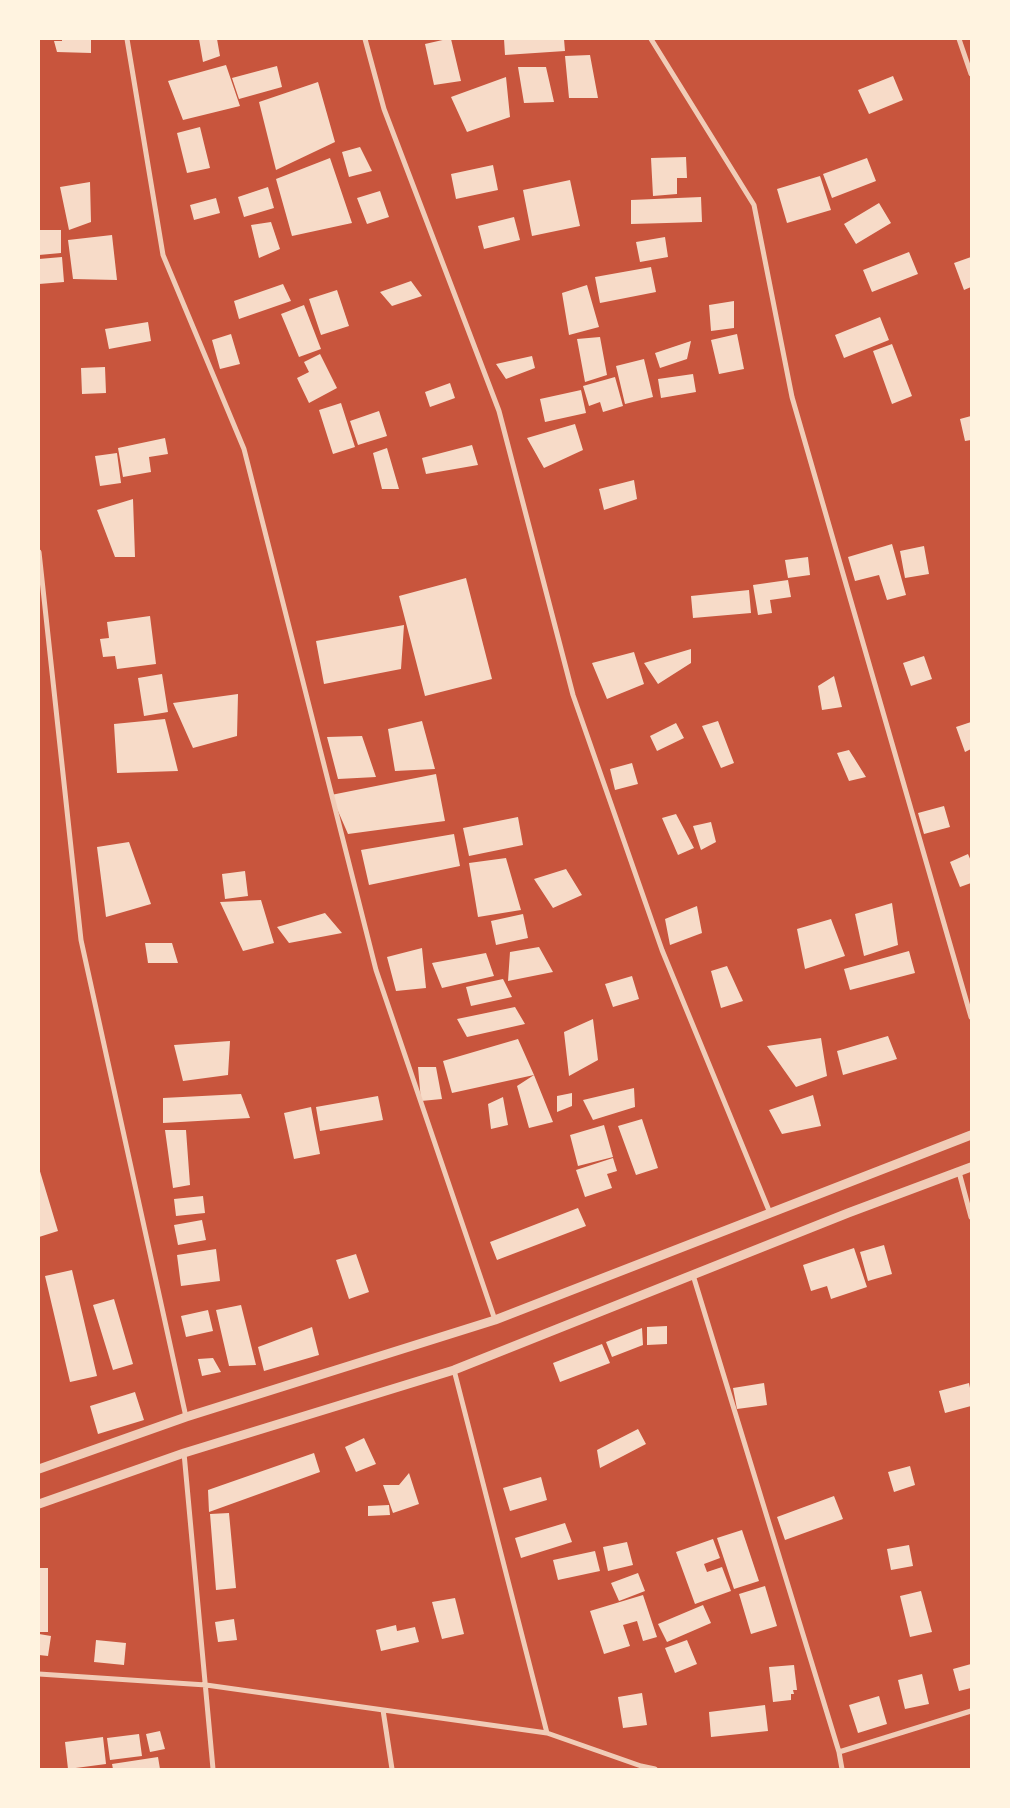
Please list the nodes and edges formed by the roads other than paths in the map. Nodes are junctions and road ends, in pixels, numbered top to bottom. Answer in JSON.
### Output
{"nodes":[{"id":1,"x":126,"y":39,"type":"edge"},
{"id":2,"x":365,"y":39,"type":"edge"},
{"id":3,"x":651,"y":39,"type":"edge"},
{"id":4,"x":959,"y":39,"type":"edge"},
{"id":5,"x":971,"y":74,"type":"edge"},
{"id":6,"x":39,"y":552,"type":"edge"},
{"id":7,"x":971,"y":1018,"type":"edge"},
{"id":8,"x":971,"y":1135,"type":"edge"},
{"id":9,"x":971,"y":1167,"type":"edge"},
{"id":10,"x":959,"y":1172,"type":"junction"},
{"id":11,"x":770,"y":1213,"type":"junction"},
{"id":12,"x":971,"y":1217,"type":"edge"},
{"id":13,"x":693,"y":1275,"type":"junction"},
{"id":14,"x":495,"y":1320,"type":"junction"},
{"id":15,"x":454,"y":1370,"type":"junction"},
{"id":16,"x":186,"y":1417,"type":"junction"},
{"id":17,"x":184,"y":1453,"type":"junction"},
{"id":18,"x":39,"y":1469,"type":"edge"},
{"id":19,"x":39,"y":1504,"type":"edge"},
{"id":20,"x":39,"y":1674,"type":"edge"},
{"id":21,"x":206,"y":1685,"type":"junction"},
{"id":22,"x":383,"y":1710,"type":"junction"},
{"id":23,"x":971,"y":1711,"type":"edge"},
{"id":24,"x":547,"y":1733,"type":"junction"},
{"id":25,"x":839,"y":1752,"type":"junction"},
{"id":26,"x":641,"y":1768,"type":"edge"},
{"id":27,"x":213,"y":1769,"type":"edge"},
{"id":28,"x":392,"y":1769,"type":"edge"},
{"id":29,"x":656,"y":1769,"type":"edge"},
{"id":30,"x":842,"y":1769,"type":"edge"}],
"edges":[{"from":1,"to":14,"type":"street"},
{"from":2,"to":11,"type":"street"},
{"from":3,"to":7,"type":"street"},
{"from":4,"to":5,"type":"street"},
{"from":6,"to":16,"type":"street"},
{"from":8,"to":11,"type":"street"},
{"from":9,"to":10,"type":"street"},
{"from":10,"to":12,"type":"street"},
{"from":10,"to":13,"type":"street"},
{"from":11,"to":14,"type":"street"},
{"from":13,"to":15,"type":"street"},
{"from":13,"to":25,"type":"street"},
{"from":14,"to":16,"type":"street"},
{"from":15,"to":17,"type":"street"},
{"from":15,"to":24,"type":"street"},
{"from":16,"to":18,"type":"street"},
{"from":17,"to":19,"type":"street"},
{"from":17,"to":21,"type":"street"},
{"from":20,"to":21,"type":"street"},
{"from":21,"to":22,"type":"street"},
{"from":21,"to":27,"type":"street"},
{"from":22,"to":24,"type":"street"},
{"from":22,"to":28,"type":"street"},
{"from":23,"to":25,"type":"street"},
{"from":24,"to":26,"type":"street"},
{"from":25,"to":30,"type":"street"},
{"from":26,"to":29,"type":"street"}]}
